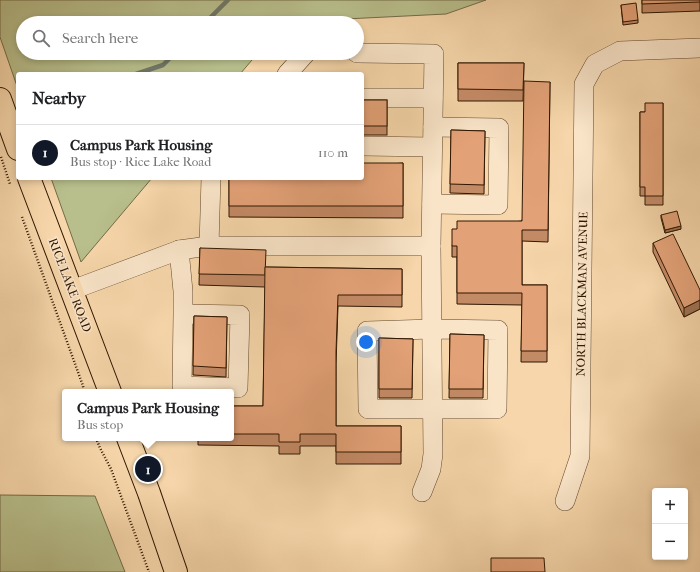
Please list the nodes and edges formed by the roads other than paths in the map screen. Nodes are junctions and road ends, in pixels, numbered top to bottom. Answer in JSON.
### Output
{"nodes":[{"id":1,"x":700,"y":48,"type":"edge"},
{"id":2,"x":364,"y":53,"type":"edge"},
{"id":3,"x":300,"y":60,"type":"edge"},
{"id":4,"x":289,"y":72,"type":"edge"},
{"id":5,"x":364,"y":98,"type":"edge"},
{"id":6,"x":433,"y":98,"type":"junction"},
{"id":7,"x":0,"y":99,"type":"edge"},
{"id":8,"x":433,"y":127,"type":"junction"},
{"id":9,"x":16,"y":143,"type":"edge"},
{"id":10,"x":364,"y":146,"type":"edge"},
{"id":11,"x":432,"y":147,"type":"junction"},
{"id":12,"x":211,"y":180,"type":"edge"},
{"id":13,"x":20,"y":181,"type":"edge"},
{"id":14,"x":432,"y":204,"type":"junction"},
{"id":15,"x":208,"y":246,"type":"junction"},
{"id":16,"x":431,"y":246,"type":"junction"},
{"id":17,"x":179,"y":250,"type":"junction"},
{"id":18,"x":72,"y":290,"type":"junction"},
{"id":19,"x":183,"y":314,"type":"junction"},
{"id":20,"x":432,"y":330,"type":"junction"},
{"id":21,"x":109,"y":389,"type":"edge"},
{"id":22,"x":433,"y":408,"type":"junction"},
{"id":23,"x":129,"y":441,"type":"edge"},
{"id":24,"x":422,"y":492,"type":"dead end"},
{"id":25,"x":565,"y":501,"type":"dead end"},
{"id":26,"x":176,"y":572,"type":"edge"}],
"edges":[{"from":1,"to":25,"type":"street","name":"NORTH BLACKMAN AVENUE"},
{"from":2,"to":6,"type":"street"},
{"from":3,"to":4,"type":"street"},
{"from":5,"to":6,"type":"street"},
{"from":6,"to":8,"type":"street"},
{"from":7,"to":9,"type":"main road"},
{"from":8,"to":11,"type":"street"},
{"from":8,"to":14,"type":"street"},
{"from":10,"to":11,"type":"street"},
{"from":11,"to":14,"type":"street"},
{"from":12,"to":15,"type":"street"},
{"from":13,"to":18,"type":"main road","name":"RICE LAKE ROAD"},
{"from":14,"to":16,"type":"street"},
{"from":15,"to":16,"type":"street"},
{"from":15,"to":17,"type":"street"},
{"from":16,"to":20,"type":"street"},
{"from":17,"to":18,"type":"street"},
{"from":17,"to":19,"type":"street"},
{"from":18,"to":21,"type":"main road","name":"RICE LAKE ROAD"},
{"from":19,"to":19,"type":"street"},
{"from":20,"to":22,"type":"street"},
{"from":20,"to":22,"type":"street"},
{"from":20,"to":22,"type":"street"},
{"from":22,"to":24,"type":"street"},
{"from":23,"to":26,"type":"main road"}]}
